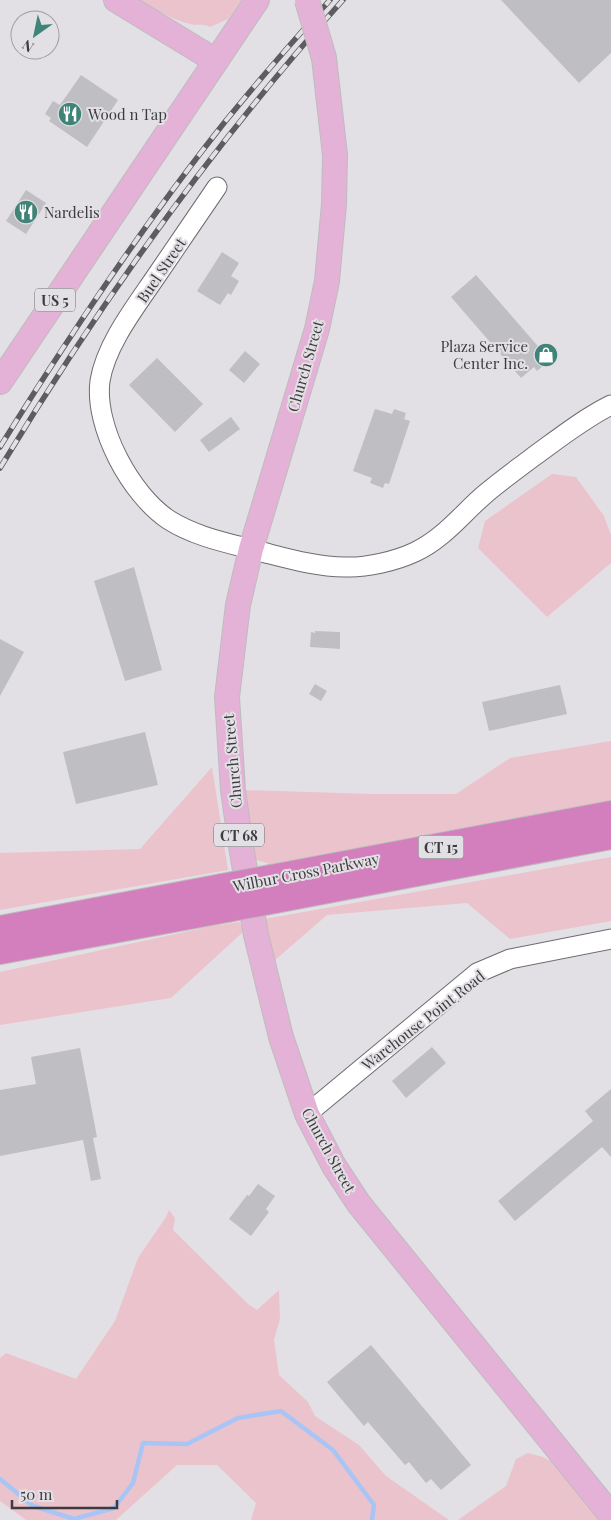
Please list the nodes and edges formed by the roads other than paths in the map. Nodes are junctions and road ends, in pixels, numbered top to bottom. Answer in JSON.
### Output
{"nodes":[{"id":1,"x":116,"y":0,"type":"edge"},
{"id":2,"x":257,"y":0,"type":"edge"},
{"id":3,"x":307,"y":0,"type":"edge"},
{"id":4,"x":216,"y":60,"type":"junction"},
{"id":5,"x":217,"y":187,"type":"dead end"},
{"id":6,"x":0,"y":382,"type":"edge"},
{"id":7,"x":611,"y":405,"type":"edge"},
{"id":8,"x":251,"y":549,"type":"junction"},
{"id":9,"x":611,"y":815,"type":"edge"},
{"id":10,"x":611,"y":835,"type":"edge"},
{"id":11,"x":273,"y":889,"type":"junction"},
{"id":12,"x":225,"y":898,"type":"junction"},
{"id":13,"x":0,"y":930,"type":"edge"},
{"id":14,"x":611,"y":939,"type":"edge"},
{"id":15,"x":0,"y":950,"type":"edge"},
{"id":16,"x":307,"y":1114,"type":"junction"},
{"id":17,"x":611,"y":1515,"type":"edge"}],
"edges":[{"from":1,"to":4,"type":"main road"},
{"from":2,"to":4,"type":"main road","number":"US 5"},
{"from":3,"to":8,"type":"main road","name":"Church Street","number":"CT 68","bridge":true},
{"from":4,"to":6,"type":"main road","number":"US 5"},
{"from":5,"to":8,"type":"street","name":"Buel Street"},
{"from":7,"to":8,"type":"street","name":"Buel Street"},
{"from":8,"to":16,"type":"main road","name":"Church Street","number":"CT 68"},
{"from":9,"to":11,"type":"highway","name":"Wilbur Cross Parkway","number":"CT 15"},
{"from":10,"to":11,"type":"highway","name":"Wilbur Cross Parkway","number":"CT 15"},
{"from":11,"to":12,"type":"highway","name":"Wilbur Cross Parkway","number":"CT 15","bridge":true},
{"from":12,"to":13,"type":"highway","name":"Wilbur Cross Parkway","number":"CT 15"},
{"from":12,"to":15,"type":"highway","name":"Wilbur Cross Parkway","number":"CT 15"},
{"from":14,"to":16,"type":"street","name":"Warehouse Point Road"},
{"from":16,"to":17,"type":"main road","name":"Church Street","number":"CT 68"}]}
